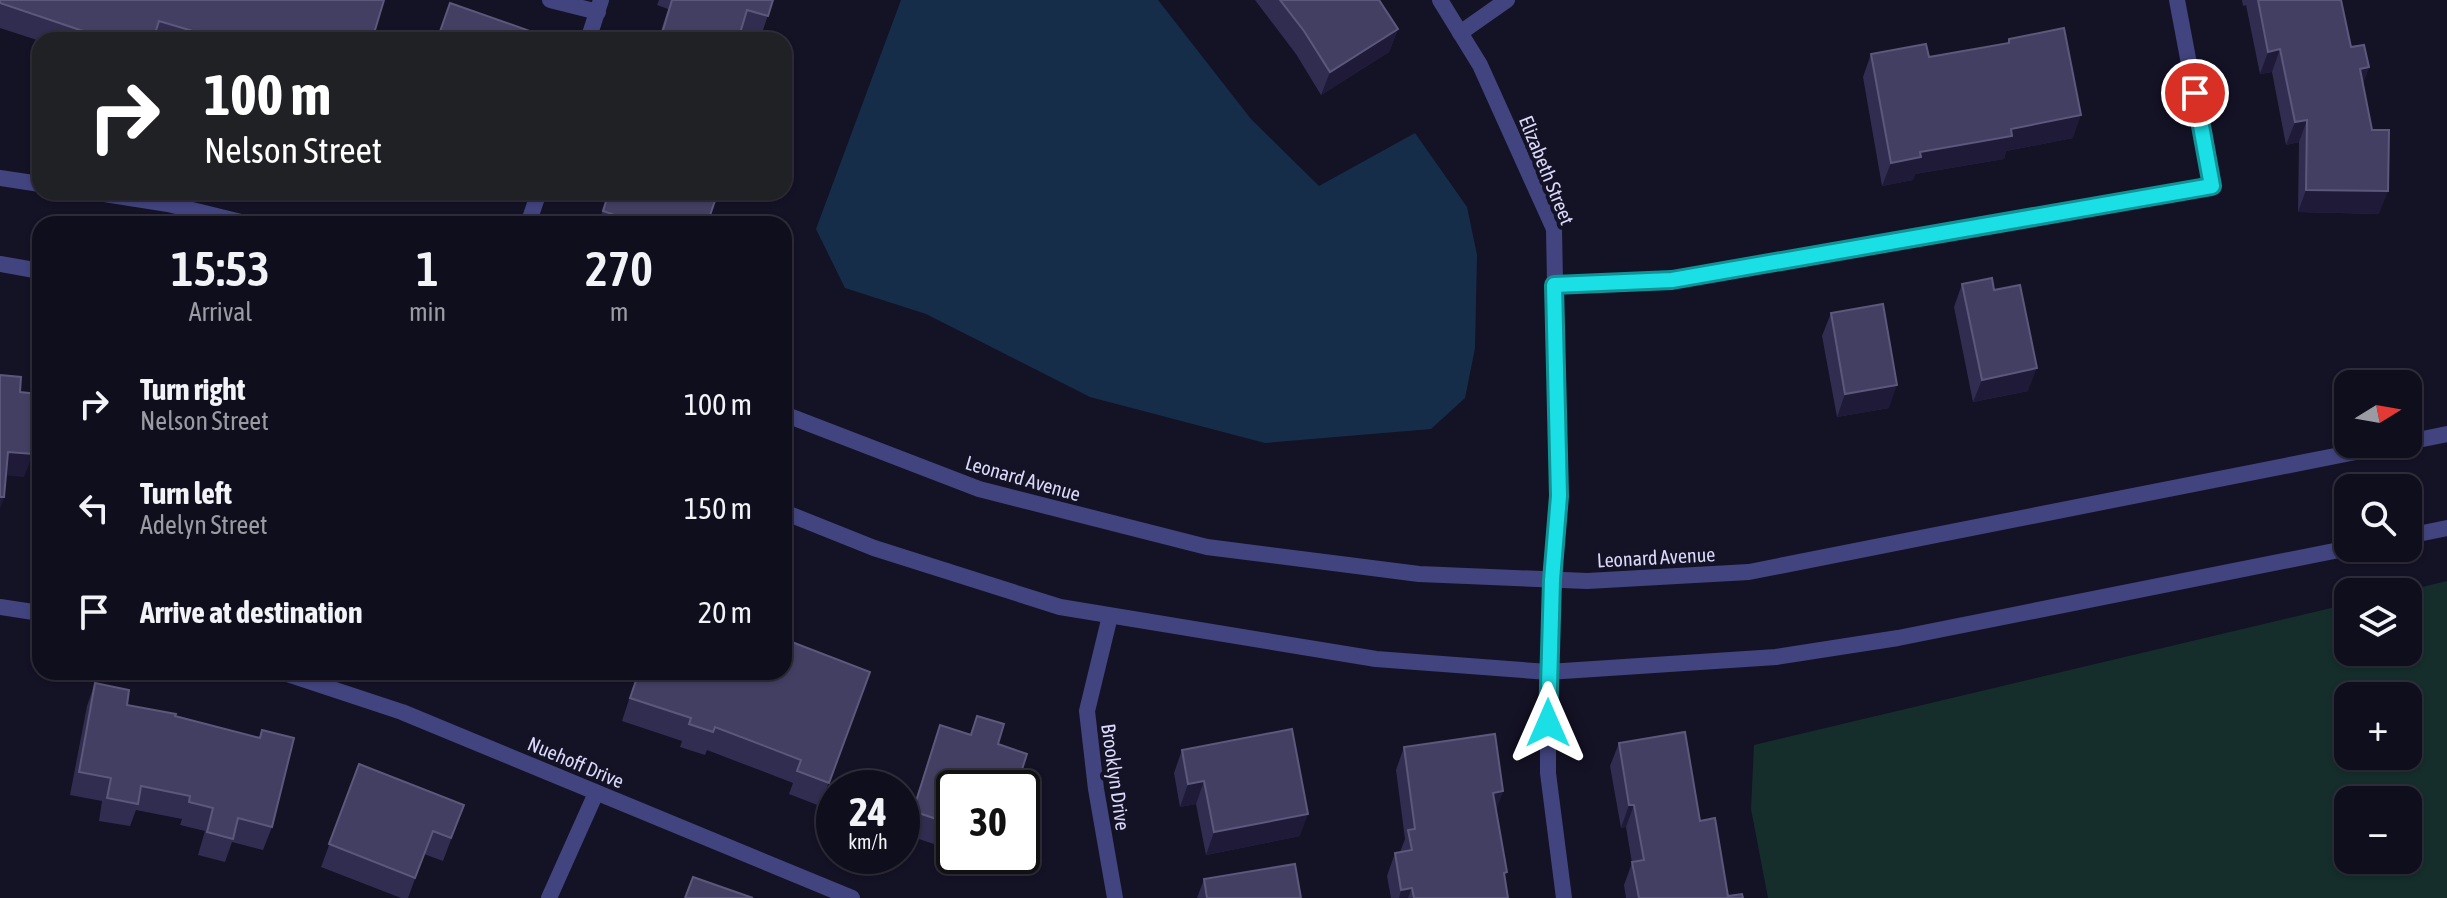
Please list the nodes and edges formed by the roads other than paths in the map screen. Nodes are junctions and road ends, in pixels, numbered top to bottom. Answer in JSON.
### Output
{"nodes":[{"id":1,"x":550,"y":0,"type":"edge"},
{"id":2,"x":1440,"y":0,"type":"edge"},
{"id":3,"x":1507,"y":0,"type":"edge"},
{"id":4,"x":2177,"y":0,"type":"edge"},
{"id":5,"x":600,"y":6,"type":"edge"},
{"id":6,"x":591,"y":32,"type":"edge"},
{"id":7,"x":1460,"y":33,"type":"junction"},
{"id":8,"x":0,"y":178,"type":"edge"},
{"id":9,"x":32,"y":183,"type":"edge"},
{"id":10,"x":143,"y":200,"type":"edge"},
{"id":11,"x":217,"y":216,"type":"edge"},
{"id":12,"x":0,"y":264,"type":"edge"},
{"id":13,"x":32,"y":270,"type":"edge"},
{"id":14,"x":1554,"y":285,"type":"junction"},
{"id":15,"x":792,"y":417,"type":"edge"},
{"id":16,"x":2447,"y":434,"type":"edge"},
{"id":17,"x":2422,"y":439,"type":"edge"},
{"id":18,"x":2334,"y":456,"type":"edge"},
{"id":19,"x":792,"y":515,"type":"edge"},
{"id":20,"x":2447,"y":528,"type":"edge"},
{"id":21,"x":2422,"y":533,"type":"edge"},
{"id":22,"x":2334,"y":551,"type":"edge"},
{"id":23,"x":1552,"y":580,"type":"junction"},
{"id":24,"x":0,"y":607,"type":"edge"},
{"id":25,"x":32,"y":612,"type":"edge"},
{"id":26,"x":1110,"y":616,"type":"junction"},
{"id":27,"x":1548,"y":672,"type":"junction"},
{"id":28,"x":305,"y":680,"type":"edge"},
{"id":29,"x":596,"y":793,"type":"junction"},
{"id":30,"x":549,"y":898,"type":"edge"},
{"id":31,"x":852,"y":898,"type":"edge"},
{"id":32,"x":1115,"y":898,"type":"edge"},
{"id":33,"x":1564,"y":898,"type":"edge"}],
"edges":[{"from":1,"to":5,"type":"street"},
{"from":2,"to":7,"type":"street","name":"Elizabeth Street"},
{"from":3,"to":7,"type":"street"},
{"from":4,"to":14,"type":"street"},
{"from":5,"to":6,"type":"street"},
{"from":7,"to":14,"type":"street","name":"Elizabeth Street"},
{"from":8,"to":9,"type":"street"},
{"from":10,"to":11,"type":"street"},
{"from":12,"to":13,"type":"street"},
{"from":14,"to":23,"type":"street","name":"Elizabeth Street"},
{"from":15,"to":23,"type":"street","name":"Leonard Avenue"},
{"from":16,"to":17,"type":"street"},
{"from":18,"to":23,"type":"street","name":"Leonard Avenue"},
{"from":19,"to":26,"type":"street"},
{"from":20,"to":21,"type":"street"},
{"from":22,"to":27,"type":"street"},
{"from":23,"to":27,"type":"street","name":"Elizabeth Street"},
{"from":24,"to":25,"type":"street"},
{"from":26,"to":27,"type":"street"},
{"from":26,"to":32,"type":"street","name":"Brooklyn Drive"},
{"from":27,"to":33,"type":"street","name":"Elizabeth Street"},
{"from":28,"to":29,"type":"street","name":"Nuehoff Drive"},
{"from":29,"to":30,"type":"street"},
{"from":29,"to":31,"type":"street","name":"Nuehoff Drive"}]}
